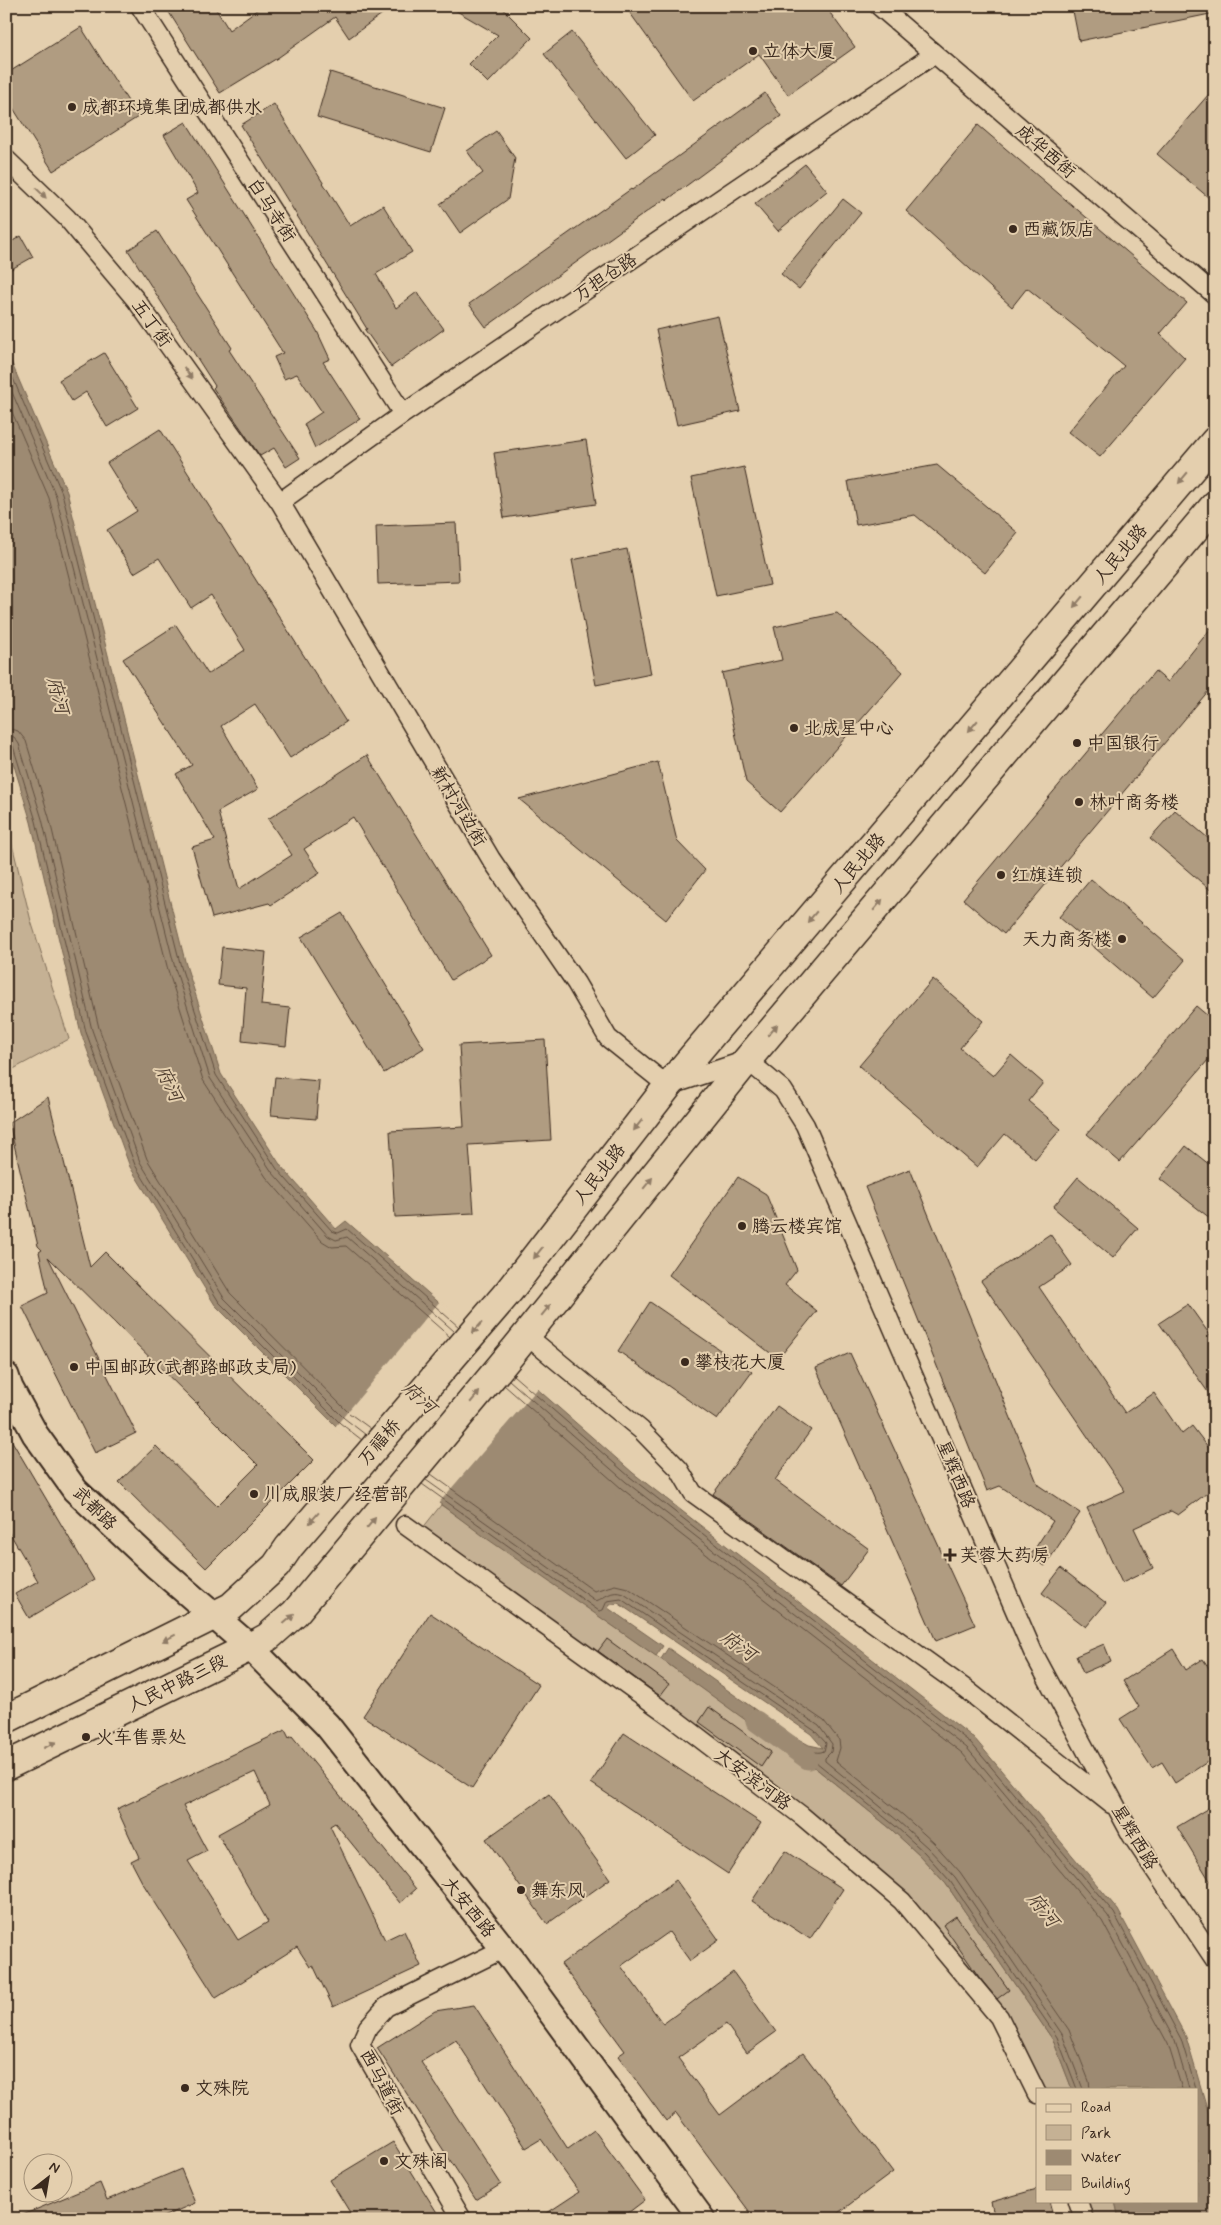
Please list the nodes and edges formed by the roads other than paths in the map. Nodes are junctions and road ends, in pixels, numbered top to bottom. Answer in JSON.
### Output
{"nodes":[{"id":1,"x":140,"y":6,"type":"edge"},
{"id":2,"x":879,"y":6,"type":"edge"},
{"id":3,"x":933,"y":55,"type":"junction"},
{"id":4,"x":6,"y":159,"type":"edge"},
{"id":5,"x":1215,"y":295,"type":"edge"},
{"id":6,"x":403,"y":414,"type":"junction"},
{"id":7,"x":1215,"y":441,"type":"edge"},
{"id":8,"x":280,"y":502,"type":"junction"},
{"id":9,"x":1215,"y":506,"type":"edge"},
{"id":10,"x":747,"y":1060,"type":"junction"},
{"id":11,"x":668,"y":1086,"type":"junction"},
{"id":12,"x":508,"y":1291,"type":"joint"},
{"id":13,"x":521,"y":1341,"type":"junction"},
{"id":14,"x":6,"y":1376,"type":"edge"},
{"id":15,"x":405,"y":1525,"type":"dead end"},
{"id":16,"x":213,"y":1616,"type":"junction"},
{"id":17,"x":250,"y":1647,"type":"junction"},
{"id":18,"x":6,"y":1719,"type":"edge"},
{"id":19,"x":6,"y":1766,"type":"edge"},
{"id":20,"x":1117,"y":1808,"type":"junction"},
{"id":21,"x":503,"y":1949,"type":"junction"},
{"id":22,"x":1215,"y":1960,"type":"edge"},
{"id":23,"x":1036,"y":2092,"type":"edge"},
{"id":24,"x":1078,"y":2202,"type":"edge"},
{"id":25,"x":462,"y":2219,"type":"edge"},
{"id":26,"x":702,"y":2219,"type":"edge"},
{"id":27,"x":1084,"y":2219,"type":"edge"}],
"edges":[{"from":1,"to":6,"type":"street","name":"白马寺街"},
{"from":2,"to":3,"type":"street","name":"成华西街"},
{"from":3,"to":5,"type":"street","name":"成华西街"},
{"from":3,"to":6,"type":"street","name":"万担仓路"},
{"from":4,"to":8,"type":"street","name":"五丁街","one_way":true},
{"from":6,"to":8,"type":"street","name":"万担仓路"},
{"from":7,"to":11,"type":"main road","name":"人民北路","one_way":true},
{"from":8,"to":11,"type":"street","name":"新村河边街"},
{"from":10,"to":9,"type":"main road","one_way":true},
{"from":10,"to":11,"type":"street"},
{"from":13,"to":10,"type":"main road","one_way":true},
{"from":10,"to":20,"type":"street","name":"星辉西路"},
{"from":11,"to":12,"type":"main road","name":"人民北路","one_way":true},
{"from":12,"to":16,"type":"main road","name":"万福桥","one_way":true},
{"from":17,"to":13,"type":"main road","name":"人民中路三段","one_way":true},
{"from":13,"to":20,"type":"street"},
{"from":14,"to":16,"type":"street","name":"武都路"},
{"from":15,"to":23,"type":"street","name":"大安滨河路"},
{"from":16,"to":17,"type":"street","name":"大安西路"},
{"from":16,"to":18,"type":"main road","one_way":true},
{"from":19,"to":17,"type":"main road","name":"人民中路三段","one_way":true},
{"from":17,"to":21,"type":"street","name":"大安西路"},
{"from":20,"to":22,"type":"street","name":"星辉西路"},
{"from":21,"to":25,"type":"street","name":"西马道街"},
{"from":21,"to":26,"type":"street","name":"大安西路"},
{"from":24,"to":27,"type":"street"}]}
